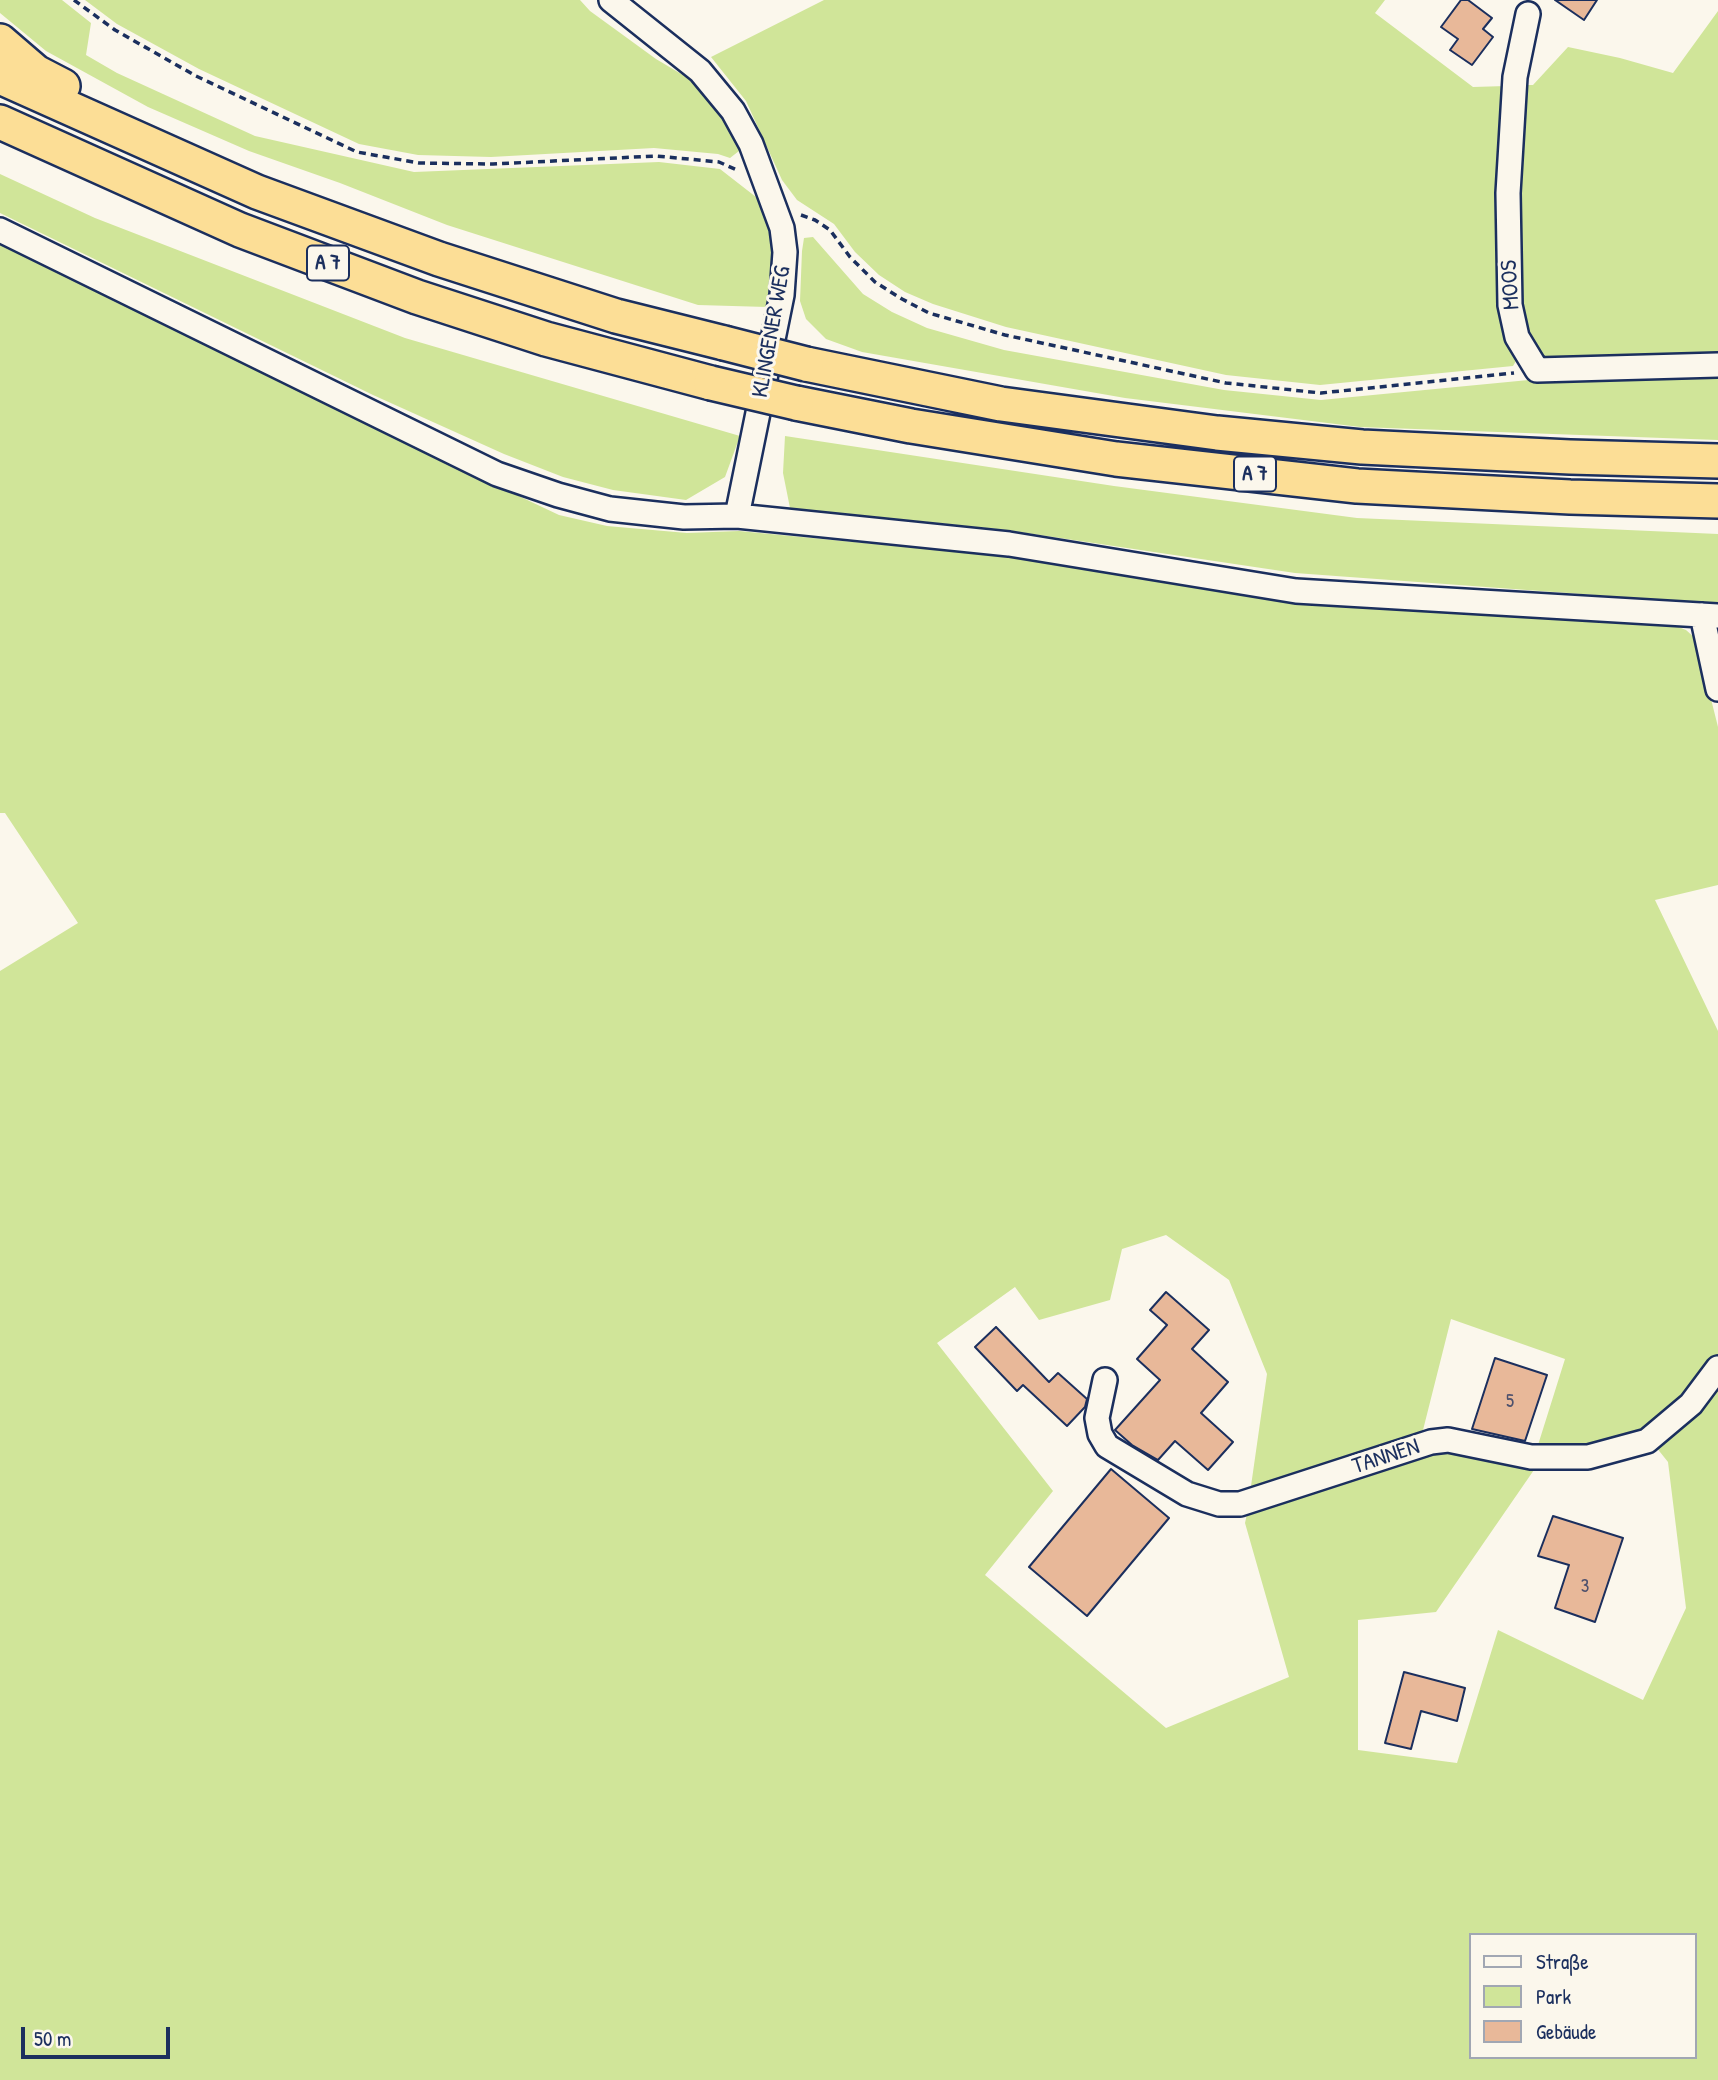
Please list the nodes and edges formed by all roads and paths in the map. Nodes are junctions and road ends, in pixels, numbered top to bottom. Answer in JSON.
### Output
{"nodes":[{"id":1,"x":74,"y":0,"type":"edge"},
{"id":2,"x":611,"y":0,"type":"edge"},
{"id":3,"x":1528,"y":14,"type":"dead end"},
{"id":4,"x":0,"y":41,"type":"edge"},
{"id":5,"x":0,"y":76,"type":"edge"},
{"id":6,"x":6,"y":128,"type":"edge"},
{"id":7,"x":136,"y":139,"type":"junction"},
{"id":8,"x":766,"y":184,"type":"junction"},
{"id":9,"x":775,"y":207,"type":"junction"},
{"id":10,"x":0,"y":230,"type":"edge"},
{"id":11,"x":1718,"y":365,"type":"edge"},
{"id":12,"x":1537,"y":370,"type":"junction"},
{"id":13,"x":1718,"y":461,"type":"edge"},
{"id":14,"x":1718,"y":501,"type":"edge"},
{"id":15,"x":737,"y":516,"type":"junction"},
{"id":16,"x":1710,"y":616,"type":"edge"},
{"id":17,"x":1718,"y":689,"type":"edge"},
{"id":18,"x":1718,"y":1368,"type":"edge"},
{"id":19,"x":1105,"y":1380,"type":"dead end"}],
"edges":[{"from":1,"to":8,"type":"path"},
{"from":2,"to":8,"type":"street","name":"KLINGENER WEG"},
{"from":3,"to":12,"type":"street","name":"MOOS"},
{"from":4,"to":7,"type":"highway","number":"A 7"},
{"from":5,"to":7,"type":"highway","number":"A 7"},
{"from":6,"to":14,"type":"highway","number":"A 7","bridge":true},
{"from":7,"to":13,"type":"highway","number":"A 7","bridge":true},
{"from":8,"to":9,"type":"street","name":"KLINGENER WEG"},
{"from":9,"to":12,"type":"path"},
{"from":9,"to":15,"type":"street","name":"KLINGENER WEG"},
{"from":10,"to":15,"type":"street"},
{"from":11,"to":12,"type":"street"},
{"from":15,"to":16,"type":"street"},
{"from":16,"to":17,"type":"street"},
{"from":18,"to":19,"type":"street","name":"TANNEN"}]}
